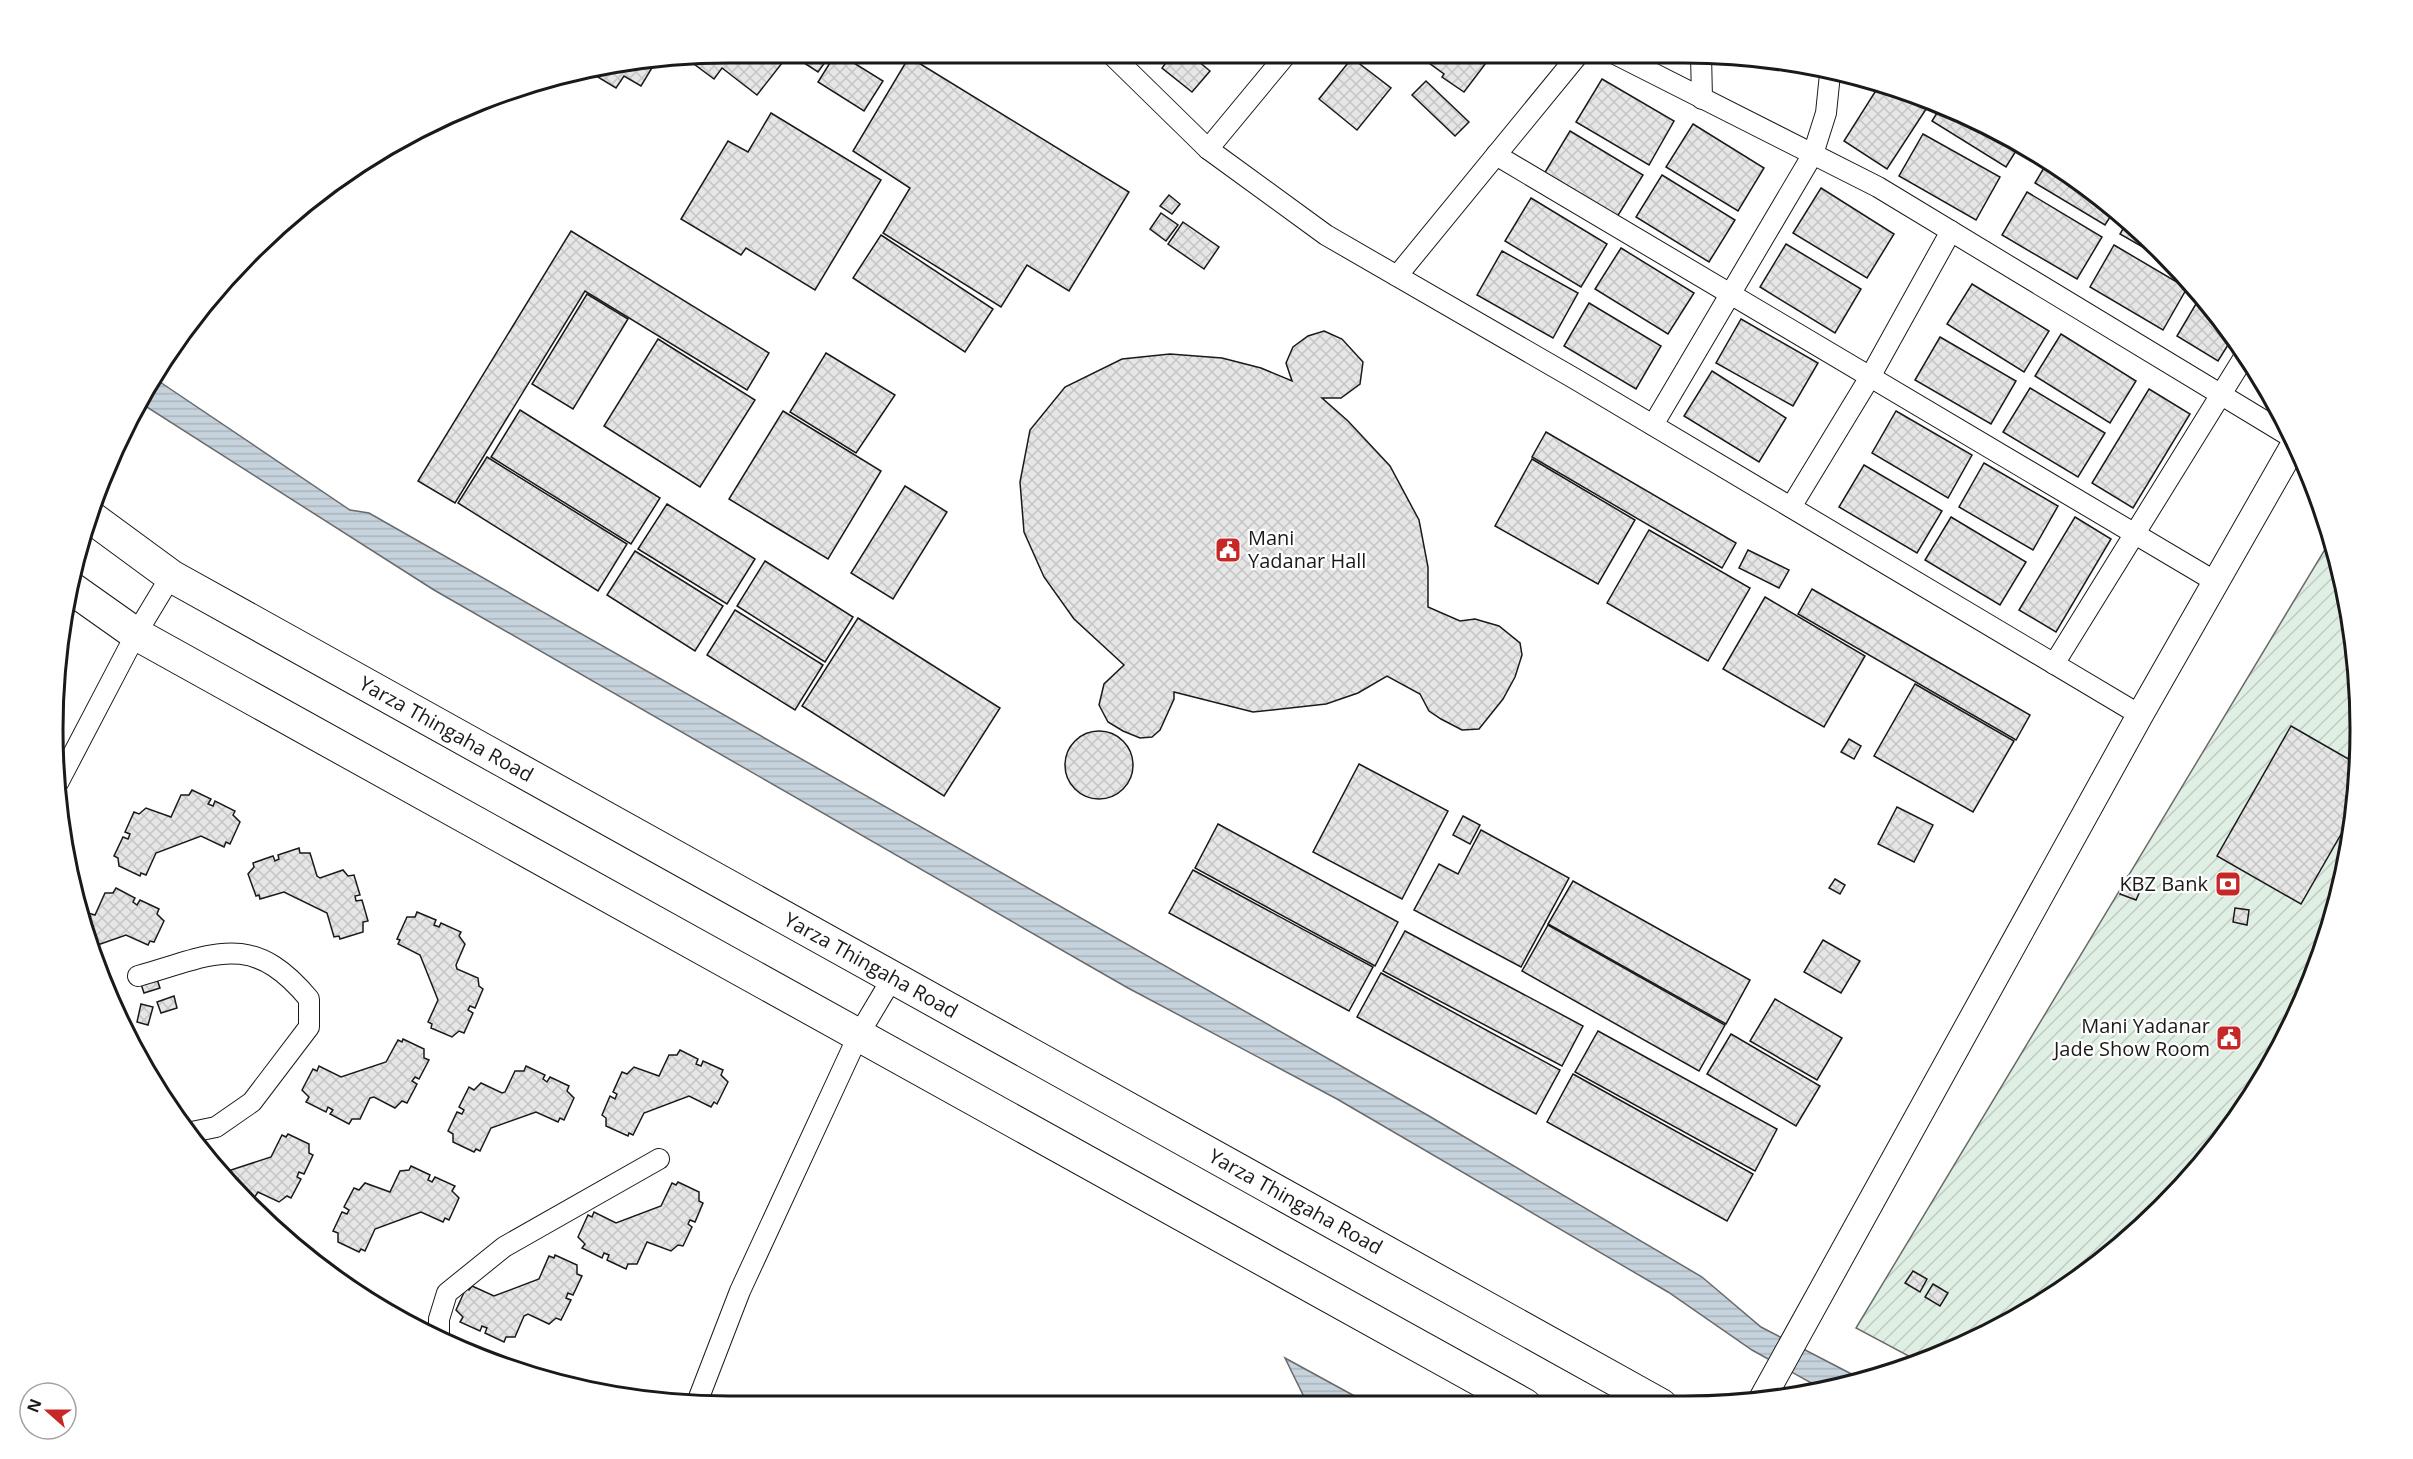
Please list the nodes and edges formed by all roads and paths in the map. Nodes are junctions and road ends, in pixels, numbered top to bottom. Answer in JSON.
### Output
{"nodes":[{"id":1,"x":1120,"y":63,"type":"edge"},
{"id":2,"x":1279,"y":63,"type":"edge"},
{"id":3,"x":1571,"y":63,"type":"edge"},
{"id":4,"x":1632,"y":63,"type":"edge"},
{"id":5,"x":1701,"y":63,"type":"edge"},
{"id":6,"x":1829,"y":80,"type":"edge"},
{"id":7,"x":1702,"y":99,"type":"junction"},
{"id":8,"x":1208,"y":149,"type":"junction"},
{"id":9,"x":1813,"y":154,"type":"junction"},
{"id":10,"x":1496,"y":155,"type":"junction"},
{"id":11,"x":1951,"y":231,"type":"junction"},
{"id":12,"x":1397,"y":276,"type":"junction"},
{"id":13,"x":1729,"y":295,"type":"junction"},
{"id":14,"x":2241,"y":364,"type":"edge"},
{"id":15,"x":1870,"y":377,"type":"junction"},
{"id":16,"x":2222,"y":395,"type":"junction"},
{"id":17,"x":1653,"y":425,"type":"junction"},
{"id":18,"x":2278,"y":429,"type":"edge"},
{"id":19,"x":2290,"y":454,"type":"edge"},
{"id":20,"x":1791,"y":507,"type":"junction"},
{"id":21,"x":96,"y":521,"type":"edge"},
{"id":22,"x":2134,"y":534,"type":"junction"},
{"id":23,"x":171,"y":576,"type":"junction"},
{"id":24,"x":2216,"y":582,"type":"junction"},
{"id":25,"x":78,"y":593,"type":"edge"},
{"id":26,"x":136,"y":634,"type":"junction"},
{"id":27,"x":2054,"y":664,"type":"junction"},
{"id":28,"x":2140,"y":715,"type":"junction"},
{"id":29,"x":64,"y":772,"type":"edge"},
{"id":30,"x":138,"y":976,"type":"dead end"},
{"id":31,"x":892,"y":977,"type":"junction"},
{"id":32,"x":859,"y":1034,"type":"junction"},
{"id":33,"x":198,"y":1131,"type":"edge"},
{"id":34,"x":659,"y":1159,"type":"dead end"},
{"id":35,"x":439,"y":1329,"type":"edge"},
{"id":36,"x":1767,"y":1390,"type":"edge"},
{"id":37,"x":700,"y":1395,"type":"edge"},
{"id":38,"x":1509,"y":1396,"type":"edge"},
{"id":39,"x":1645,"y":1396,"type":"edge"}],
"edges":[{"from":1,"to":8,"type":"street"},
{"from":2,"to":8,"type":"street"},
{"from":3,"to":10,"type":"street"},
{"from":4,"to":7,"type":"street"},
{"from":5,"to":7,"type":"street"},
{"from":6,"to":9,"type":"street"},
{"from":7,"to":9,"type":"street"},
{"from":8,"to":12,"type":"street"},
{"from":9,"to":11,"type":"street"},
{"from":9,"to":13,"type":"street"},
{"from":10,"to":12,"type":"street"},
{"from":10,"to":13,"type":"street"},
{"from":11,"to":15,"type":"street"},
{"from":11,"to":16,"type":"street"},
{"from":12,"to":17,"type":"street"},
{"from":13,"to":15,"type":"street"},
{"from":13,"to":17,"type":"street"},
{"from":14,"to":16,"type":"street"},
{"from":15,"to":20,"type":"street"},
{"from":15,"to":22,"type":"street"},
{"from":16,"to":18,"type":"street"},
{"from":16,"to":22,"type":"street"},
{"from":17,"to":20,"type":"street"},
{"from":19,"to":24,"type":"street"},
{"from":20,"to":27,"type":"street"},
{"from":21,"to":23,"type":"main road","name":"Yarza Thingaha Road"},
{"from":22,"to":24,"type":"street"},
{"from":22,"to":27,"type":"street"},
{"from":23,"to":26,"type":"street"},
{"from":23,"to":31,"type":"main road","name":"Yarza Thingaha Road"},
{"from":24,"to":28,"type":"street"},
{"from":25,"to":26,"type":"main road"},
{"from":26,"to":29,"type":"street"},
{"from":26,"to":32,"type":"main road"},
{"from":27,"to":28,"type":"street"},
{"from":28,"to":36,"type":"street"},
{"from":30,"to":33,"type":"street"},
{"from":31,"to":32,"type":"street"},
{"from":31,"to":39,"type":"main road","name":"Yarza Thingaha Road"},
{"from":32,"to":37,"type":"street"},
{"from":32,"to":38,"type":"main road"},
{"from":34,"to":35,"type":"street"}]}
